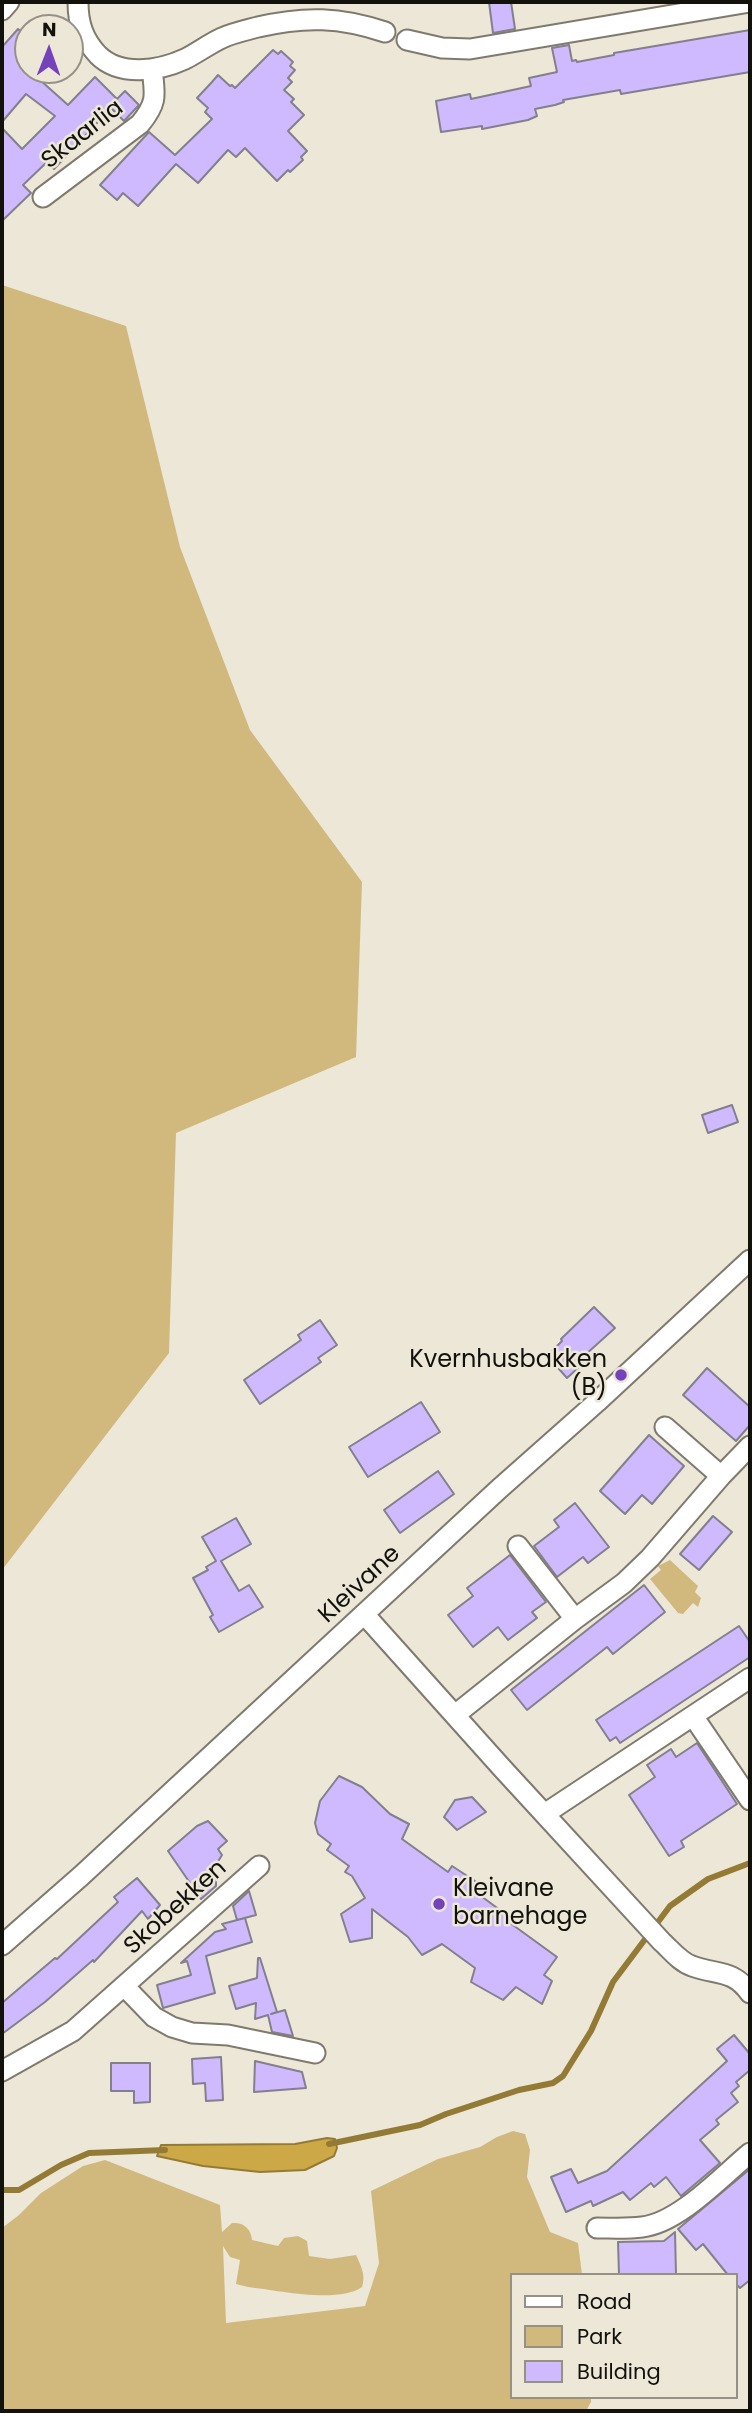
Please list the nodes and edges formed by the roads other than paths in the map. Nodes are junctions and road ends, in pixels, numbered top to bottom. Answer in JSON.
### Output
{"nodes":[{"id":1,"x":9,"y":2,"type":"edge"},
{"id":2,"x":78,"y":2,"type":"edge"},
{"id":3,"x":750,"y":2,"type":"edge"},
{"id":4,"x":2,"y":10,"type":"edge"},
{"id":5,"x":385,"y":32,"type":"dead end"},
{"id":6,"x":407,"y":40,"type":"dead end"},
{"id":7,"x":152,"y":69,"type":"junction"},
{"id":8,"x":43,"y":197,"type":"dead end"},
{"id":9,"x":750,"y":1260,"type":"edge"},
{"id":10,"x":665,"y":1427,"type":"dead end"},
{"id":11,"x":750,"y":1446,"type":"edge"},
{"id":12,"x":721,"y":1476,"type":"junction"},
{"id":13,"x":518,"y":1546,"type":"dead end"},
{"id":14,"x":364,"y":1614,"type":"junction"},
{"id":15,"x":575,"y":1619,"type":"junction"},
{"id":16,"x":750,"y":1678,"type":"edge"},
{"id":17,"x":455,"y":1715,"type":"junction"},
{"id":18,"x":693,"y":1716,"type":"junction"},
{"id":19,"x":750,"y":1800,"type":"edge"},
{"id":20,"x":546,"y":1813,"type":"junction"},
{"id":21,"x":259,"y":1866,"type":"dead end"},
{"id":22,"x":2,"y":1945,"type":"edge"},
{"id":23,"x":125,"y":1987,"type":"junction"},
{"id":24,"x":750,"y":1993,"type":"edge"},
{"id":25,"x":315,"y":2053,"type":"dead end"},
{"id":26,"x":2,"y":2071,"type":"edge"},
{"id":27,"x":750,"y":2153,"type":"edge"},
{"id":28,"x":597,"y":2228,"type":"dead end"}],
"edges":[{"from":1,"to":4,"type":"street"},
{"from":2,"to":7,"type":"street","name":"Skaarlia"},
{"from":3,"to":6,"type":"street"},
{"from":5,"to":7,"type":"street","name":"Skaarlia"},
{"from":7,"to":8,"type":"street","name":"Skaarlia"},
{"from":9,"to":14,"type":"street","name":"Kleivane"},
{"from":10,"to":12,"type":"street"},
{"from":11,"to":12,"type":"street"},
{"from":12,"to":15,"type":"street"},
{"from":13,"to":15,"type":"street"},
{"from":14,"to":17,"type":"street"},
{"from":14,"to":22,"type":"street","name":"Kleivane"},
{"from":15,"to":17,"type":"street"},
{"from":16,"to":18,"type":"street"},
{"from":17,"to":20,"type":"street"},
{"from":18,"to":19,"type":"street"},
{"from":18,"to":20,"type":"street"},
{"from":20,"to":24,"type":"street"},
{"from":21,"to":23,"type":"street","name":"Skobekken"},
{"from":23,"to":25,"type":"street","name":"Skobekken"},
{"from":23,"to":26,"type":"street","name":"Skobekken"},
{"from":27,"to":28,"type":"street"}]}
